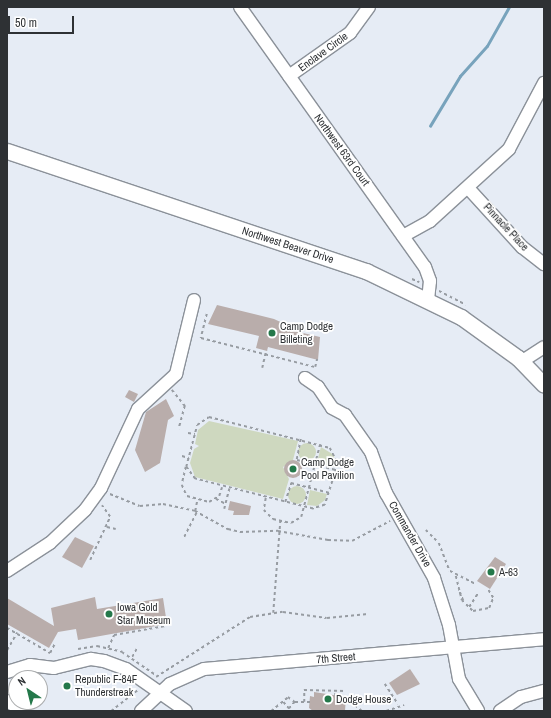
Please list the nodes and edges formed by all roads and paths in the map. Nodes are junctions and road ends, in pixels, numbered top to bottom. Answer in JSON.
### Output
{"nodes":[{"id":1,"x":240,"y":7,"type":"edge"},
{"id":2,"x":369,"y":7,"type":"edge"},
{"id":3,"x":289,"y":76,"type":"junction"},
{"id":4,"x":544,"y":83,"type":"edge"},
{"id":5,"x":7,"y":151,"type":"edge"},
{"id":6,"x":469,"y":189,"type":"junction"},
{"id":7,"x":403,"y":236,"type":"junction"},
{"id":8,"x":544,"y":264,"type":"edge"},
{"id":9,"x":428,"y":299,"type":"junction"},
{"id":10,"x":194,"y":300,"type":"dead end"},
{"id":11,"x":207,"y":314,"type":"dead end"},
{"id":12,"x":544,"y":347,"type":"edge"},
{"id":13,"x":266,"y":350,"type":"dead end"},
{"id":14,"x":265,"y":354,"type":"junction"},
{"id":15,"x":317,"y":359,"type":"dead end"},
{"id":16,"x":521,"y":362,"type":"junction"},
{"id":17,"x":262,"y":368,"type":"dead end"},
{"id":18,"x":305,"y":378,"type":"dead end"},
{"id":19,"x":167,"y":384,"type":"junction"},
{"id":20,"x":544,"y":385,"type":"edge"},
{"id":21,"x":179,"y":429,"type":"dead end"},
{"id":22,"x":188,"y":433,"type":"dead end"},
{"id":23,"x":195,"y":434,"type":"junction"},
{"id":24,"x":301,"y":439,"type":"junction"},
{"id":25,"x":320,"y":444,"type":"junction"},
{"id":26,"x":182,"y":456,"type":"dead end"},
{"id":27,"x":189,"y":458,"type":"junction"},
{"id":28,"x":315,"y":465,"type":"junction"},
{"id":29,"x":186,"y":467,"type":"junction"},
{"id":30,"x":336,"y":470,"type":"junction"},
{"id":31,"x":222,"y":487,"type":"junction"},
{"id":32,"x":309,"y":487,"type":"junction"},
{"id":33,"x":229,"y":489,"type":"junction"},
{"id":34,"x":330,"y":493,"type":"junction"},
{"id":35,"x":266,"y":498,"type":"junction"},
{"id":36,"x":216,"y":499,"type":"junction"},
{"id":37,"x":197,"y":501,"type":"junction"},
{"id":38,"x":285,"y":502,"type":"junction"},
{"id":39,"x":226,"y":504,"type":"junction"},
{"id":40,"x":304,"y":507,"type":"junction"},
{"id":41,"x":224,"y":509,"type":"dead end"},
{"id":42,"x":196,"y":511,"type":"junction"},
{"id":43,"x":398,"y":514,"type":"junction"},
{"id":44,"x":280,"y":521,"type":"junction"},
{"id":45,"x":107,"y":527,"type":"junction"},
{"id":46,"x":116,"y":529,"type":"dead end"},
{"id":47,"x":426,"y":530,"type":"dead end"},
{"id":48,"x":278,"y":531,"type":"junction"},
{"id":49,"x":184,"y":537,"type":"dead end"},
{"id":50,"x":90,"y":560,"type":"dead end"},
{"id":51,"x":7,"y":571,"type":"edge"},
{"id":52,"x":456,"y":576,"type":"junction"},
{"id":53,"x":475,"y":584,"type":"dead end"},
{"id":54,"x":488,"y":590,"type":"dead end"},
{"id":55,"x":478,"y":593,"type":"dead end"},
{"id":56,"x":469,"y":607,"type":"junction"},
{"id":57,"x":273,"y":613,"type":"junction"},
{"id":58,"x":368,"y":614,"type":"dead end"},
{"id":59,"x":165,"y":626,"type":"dead end"},
{"id":60,"x":7,"y":628,"type":"edge"},
{"id":61,"x":17,"y":634,"type":"junction"},
{"id":62,"x":544,"y":639,"type":"edge"},
{"id":63,"x":55,"y":644,"type":"dead end"},
{"id":64,"x":453,"y":647,"type":"junction"},
{"id":65,"x":108,"y":648,"type":"dead end"},
{"id":66,"x":137,"y":648,"type":"dead end"},
{"id":67,"x":7,"y":650,"type":"edge"},
{"id":68,"x":132,"y":657,"type":"dead end"},
{"id":69,"x":7,"y":672,"type":"edge"},
{"id":70,"x":147,"y":684,"type":"junction"},
{"id":71,"x":385,"y":684,"type":"dead end"},
{"id":72,"x":335,"y":691,"type":"junction"},
{"id":73,"x":345,"y":691,"type":"dead end"},
{"id":74,"x":544,"y":691,"type":"edge"},
{"id":75,"x":157,"y":694,"type":"junction"},
{"id":76,"x":335,"y":696,"type":"dead end"},
{"id":77,"x":7,"y":701,"type":"edge"},
{"id":78,"x":283,"y":702,"type":"junction"},
{"id":79,"x":295,"y":702,"type":"junction"},
{"id":80,"x":304,"y":702,"type":"junction"},
{"id":81,"x":310,"y":702,"type":"dead end"},
{"id":82,"x":398,"y":704,"type":"junction"},
{"id":83,"x":404,"y":704,"type":"dead end"},
{"id":84,"x":355,"y":705,"type":"dead end"},
{"id":85,"x":23,"y":711,"type":"edge"},
{"id":86,"x":111,"y":711,"type":"edge"},
{"id":87,"x":141,"y":711,"type":"edge"},
{"id":88,"x":186,"y":711,"type":"edge"},
{"id":89,"x":271,"y":711,"type":"edge"},
{"id":90,"x":362,"y":711,"type":"edge"},
{"id":91,"x":386,"y":711,"type":"edge"},
{"id":92,"x":478,"y":711,"type":"edge"},
{"id":93,"x":500,"y":711,"type":"edge"}],
"edges":[{"from":1,"to":3,"type":"street","name":"Northwest 63rd Court"},
{"from":2,"to":3,"type":"street","name":"Enclave Circle"},
{"from":3,"to":7,"type":"street","name":"Northwest 63rd Court"},
{"from":4,"to":6,"type":"street"},
{"from":5,"to":9,"type":"main road","name":"Northwest Beaver Drive"},
{"from":6,"to":7,"type":"street"},
{"from":6,"to":8,"type":"street","name":"Pinnacle Place"},
{"from":7,"to":9,"type":"street","name":"Northwest 63rd Court"},
{"from":9,"to":16,"type":"main road","name":"Northwest Beaver Drive"},
{"from":10,"to":19,"type":"street"},
{"from":11,"to":14,"type":"path"},
{"from":12,"to":16,"type":"street"},
{"from":13,"to":14,"type":"path"},
{"from":14,"to":15,"type":"path"},
{"from":14,"to":17,"type":"path"},
{"from":16,"to":20,"type":"main road","name":"Northwest Beaver Drive"},
{"from":18,"to":43,"type":"street","name":"Commander Drive"},
{"from":19,"to":21,"type":"path"},
{"from":19,"to":51,"type":"street"},
{"from":22,"to":23,"type":"path"},
{"from":23,"to":24,"type":"path"},
{"from":23,"to":27,"type":"path"},
{"from":24,"to":25,"type":"path"},
{"from":24,"to":28,"type":"path"},
{"from":25,"to":28,"type":"path"},
{"from":25,"to":30,"type":"path"},
{"from":26,"to":27,"type":"path"},
{"from":27,"to":29,"type":"path"},
{"from":28,"to":30,"type":"path"},
{"from":28,"to":32,"type":"path"},
{"from":29,"to":31,"type":"path"},
{"from":29,"to":37,"type":"path"},
{"from":30,"to":34,"type":"path"},
{"from":31,"to":33,"type":"path"},
{"from":31,"to":36,"type":"path"},
{"from":32,"to":34,"type":"path"},
{"from":32,"to":38,"type":"path"},
{"from":32,"to":40,"type":"path"},
{"from":33,"to":35,"type":"path"},
{"from":33,"to":39,"type":"path"},
{"from":34,"to":40,"type":"path"},
{"from":35,"to":38,"type":"path"},
{"from":35,"to":44,"type":"path"},
{"from":36,"to":37,"type":"path"},
{"from":36,"to":39,"type":"path"},
{"from":37,"to":42,"type":"path"},
{"from":38,"to":40,"type":"path"},
{"from":39,"to":41,"type":"path"},
{"from":40,"to":44,"type":"path"},
{"from":42,"to":45,"type":"path"},
{"from":42,"to":48,"type":"path"},
{"from":42,"to":49,"type":"path"},
{"from":43,"to":48,"type":"path"},
{"from":43,"to":64,"type":"street","name":"Commander Drive"},
{"from":44,"to":48,"type":"path"},
{"from":45,"to":46,"type":"path"},
{"from":45,"to":50,"type":"path"},
{"from":47,"to":52,"type":"path"},
{"from":48,"to":57,"type":"path"},
{"from":52,"to":53,"type":"path"},
{"from":52,"to":56,"type":"path"},
{"from":54,"to":56,"type":"path"},
{"from":55,"to":56,"type":"path"},
{"from":57,"to":58,"type":"path"},
{"from":57,"to":70,"type":"path"},
{"from":59,"to":65,"type":"path"},
{"from":60,"to":61,"type":"path"},
{"from":61,"to":63,"type":"path"},
{"from":61,"to":67,"type":"path"},
{"from":62,"to":64,"type":"street","name":"7th Street"},
{"from":64,"to":75,"type":"street","name":"7th Street"},
{"from":64,"to":92,"type":"street","name":"Commander Drive"},
{"from":66,"to":68,"type":"path"},
{"from":69,"to":70,"type":"street"},
{"from":70,"to":75,"type":"street"},
{"from":70,"to":86,"type":"path"},
{"from":71,"to":82,"type":"path"},
{"from":72,"to":73,"type":"path"},
{"from":72,"to":76,"type":"path"},
{"from":72,"to":80,"type":"path"},
{"from":74,"to":93,"type":"street"},
{"from":75,"to":87,"type":"street","name":"7th Street"},
{"from":75,"to":88,"type":"street"},
{"from":77,"to":85,"type":"street"},
{"from":78,"to":79,"type":"path"},
{"from":78,"to":79,"type":"path"},
{"from":78,"to":89,"type":"path"},
{"from":79,"to":80,"type":"path"},
{"from":80,"to":81,"type":"path"},
{"from":82,"to":83,"type":"path"},
{"from":82,"to":91,"type":"path"},
{"from":84,"to":90,"type":"path"}]}
